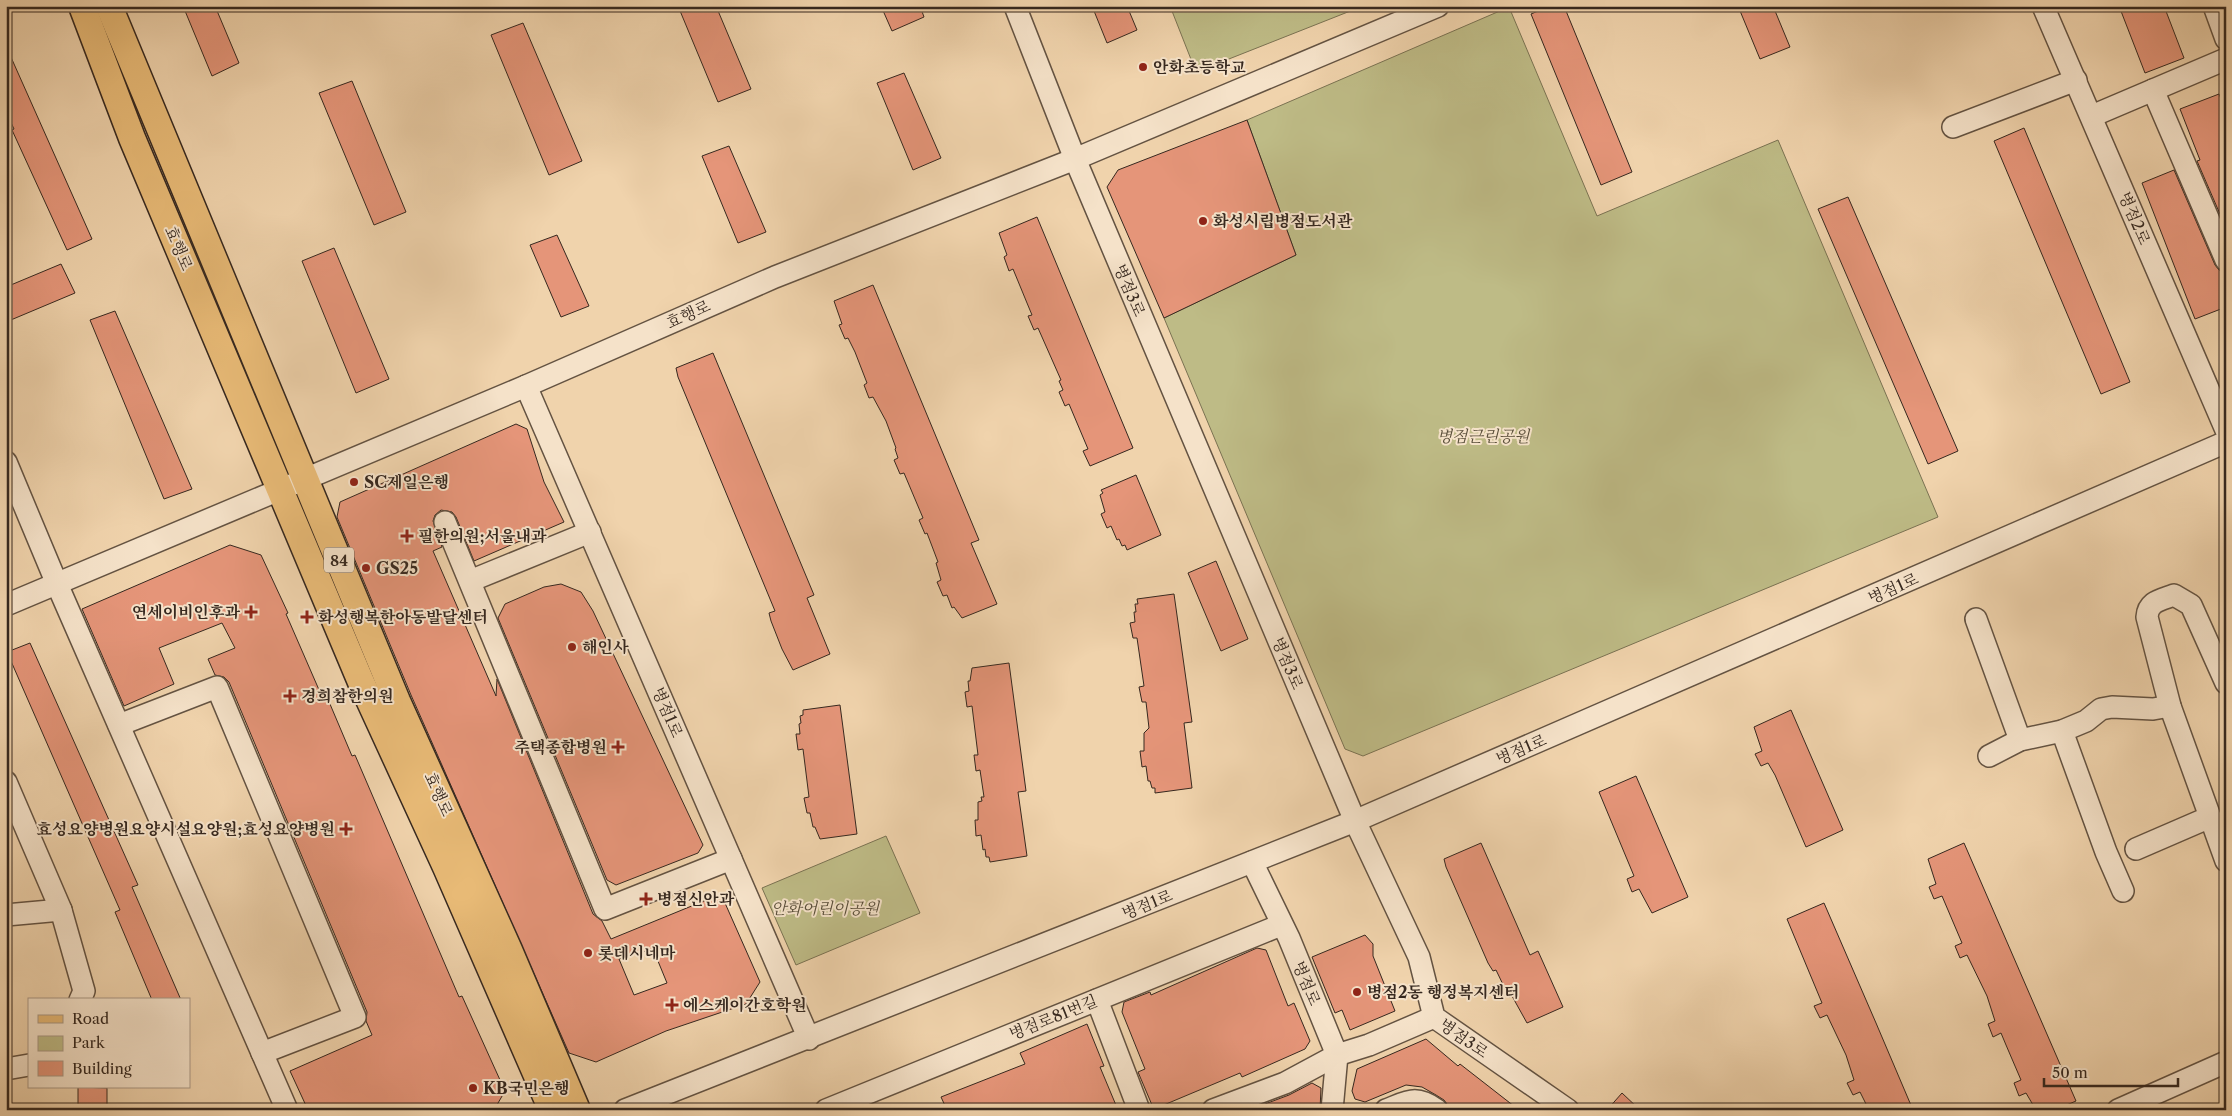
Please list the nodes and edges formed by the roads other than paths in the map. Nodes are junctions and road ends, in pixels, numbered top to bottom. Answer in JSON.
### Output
{"nodes":[{"id":1,"x":82,"y":6,"type":"edge"},
{"id":2,"x":109,"y":6,"type":"edge"},
{"id":3,"x":1015,"y":6,"type":"edge"},
{"id":4,"x":1438,"y":6,"type":"edge"},
{"id":5,"x":2043,"y":6,"type":"edge"},
{"id":6,"x":2214,"y":6,"type":"edge"},
{"id":7,"x":2226,"y":39,"type":"edge"},
{"id":8,"x":2226,"y":59,"type":"edge"},
{"id":9,"x":2076,"y":80,"type":"junction"},
{"id":10,"x":2153,"y":90,"type":"junction"},
{"id":11,"x":2092,"y":116,"type":"junction"},
{"id":12,"x":1954,"y":127,"type":"dead end"},
{"id":13,"x":1075,"y":159,"type":"junction"},
{"id":14,"x":2226,"y":260,"type":"edge"},
{"id":15,"x":526,"y":386,"type":"junction"},
{"id":16,"x":2226,"y":430,"type":"edge"},
{"id":17,"x":2226,"y":442,"type":"edge"},
{"id":18,"x":6,"y":462,"type":"edge"},
{"id":19,"x":305,"y":478,"type":"junction"},
{"id":20,"x":280,"y":488,"type":"junction"},
{"id":21,"x":445,"y":522,"type":"dead end"},
{"id":22,"x":590,"y":532,"type":"junction"},
{"id":23,"x":470,"y":581,"type":"junction"},
{"id":24,"x":57,"y":584,"type":"junction"},
{"id":25,"x":6,"y":605,"type":"edge"},
{"id":26,"x":1976,"y":619,"type":"dead end"},
{"id":27,"x":2226,"y":683,"type":"edge"},
{"id":28,"x":2170,"y":706,"type":"junction"},
{"id":29,"x":118,"y":725,"type":"junction"},
{"id":30,"x":2062,"y":731,"type":"junction"},
{"id":31,"x":2020,"y":740,"type":"junction"},
{"id":32,"x":1989,"y":756,"type":"dead end"},
{"id":33,"x":6,"y":782,"type":"edge"},
{"id":34,"x":2210,"y":817,"type":"junction"},
{"id":35,"x":1355,"y":821,"type":"junction"},
{"id":36,"x":2136,"y":849,"type":"dead end"},
{"id":37,"x":731,"y":859,"type":"junction"},
{"id":38,"x":2226,"y":861,"type":"edge"},
{"id":39,"x":1252,"y":862,"type":"junction"},
{"id":40,"x":2122,"y":891,"type":"dead end"},
{"id":41,"x":61,"y":910,"type":"junction"},
{"id":42,"x":6,"y":915,"type":"edge"},
{"id":43,"x":1281,"y":925,"type":"junction"},
{"id":44,"x":81,"y":998,"type":"edge"},
{"id":45,"x":1097,"y":1000,"type":"junction"},
{"id":46,"x":1434,"y":1017,"type":"junction"},
{"id":47,"x":809,"y":1038,"type":"junction"},
{"id":48,"x":262,"y":1053,"type":"junction"},
{"id":49,"x":1337,"y":1055,"type":"junction"},
{"id":50,"x":2226,"y":1062,"type":"edge"},
{"id":51,"x":28,"y":1065,"type":"edge"},
{"id":52,"x":6,"y":1069,"type":"edge"},
{"id":53,"x":287,"y":1110,"type":"edge"},
{"id":54,"x":552,"y":1110,"type":"edge"},
{"id":55,"x":577,"y":1110,"type":"edge"},
{"id":56,"x":625,"y":1110,"type":"edge"},
{"id":57,"x":826,"y":1110,"type":"edge"},
{"id":58,"x":1139,"y":1110,"type":"edge"},
{"id":59,"x":1213,"y":1110,"type":"edge"},
{"id":60,"x":1332,"y":1110,"type":"edge"},
{"id":61,"x":1386,"y":1110,"type":"edge"},
{"id":62,"x":1437,"y":1110,"type":"edge"},
{"id":63,"x":1568,"y":1110,"type":"edge"},
{"id":64,"x":2118,"y":1110,"type":"edge"}],
"edges":[{"from":1,"to":20,"type":"main road","name":"효행로","number":"84"},
{"from":2,"to":19,"type":"main road","name":"효행로","number":"84"},
{"from":3,"to":13,"type":"street","name":"병점3로"},
{"from":4,"to":13,"type":"street"},
{"from":5,"to":9,"type":"street","name":"병점2로"},
{"from":6,"to":7,"type":"street"},
{"from":8,"to":10,"type":"street"},
{"from":9,"to":11,"type":"street","name":"병점2로"},
{"from":9,"to":12,"type":"street"},
{"from":10,"to":11,"type":"street"},
{"from":10,"to":14,"type":"street"},
{"from":11,"to":16,"type":"street","name":"병점2로"},
{"from":13,"to":15,"type":"street","name":"효행로"},
{"from":13,"to":35,"type":"street","name":"병점3로"},
{"from":15,"to":19,"type":"street","name":"효행로"},
{"from":15,"to":22,"type":"street","name":"병점1로"},
{"from":17,"to":35,"type":"street","name":"병점1로"},
{"from":18,"to":24,"type":"street"},
{"from":19,"to":20,"type":"street","name":"효행로"},
{"from":19,"to":55,"type":"main road","name":"효행로","number":"84"},
{"from":20,"to":24,"type":"street","name":"효행로"},
{"from":20,"to":54,"type":"main road","name":"효행로","number":"84"},
{"from":21,"to":23,"type":"street"},
{"from":22,"to":23,"type":"street"},
{"from":22,"to":37,"type":"street","name":"병점1로"},
{"from":23,"to":37,"type":"street"},
{"from":24,"to":25,"type":"street","name":"효행로"},
{"from":24,"to":29,"type":"street"},
{"from":26,"to":31,"type":"street"},
{"from":27,"to":28,"type":"street"},
{"from":28,"to":30,"type":"street"},
{"from":28,"to":34,"type":"street"},
{"from":29,"to":48,"type":"street"},
{"from":29,"to":48,"type":"street"},
{"from":30,"to":31,"type":"street"},
{"from":30,"to":40,"type":"street"},
{"from":31,"to":32,"type":"street"},
{"from":33,"to":41,"type":"street"},
{"from":34,"to":36,"type":"street"},
{"from":34,"to":38,"type":"street"},
{"from":35,"to":39,"type":"street","name":"병점1로"},
{"from":35,"to":46,"type":"street","name":"병점3로"},
{"from":37,"to":47,"type":"street","name":"병점1로"},
{"from":39,"to":43,"type":"street","name":"병점로"},
{"from":39,"to":47,"type":"street","name":"병점1로"},
{"from":41,"to":42,"type":"street"},
{"from":41,"to":44,"type":"street"},
{"from":43,"to":45,"type":"street","name":"병점로81번길"},
{"from":43,"to":49,"type":"street","name":"병점로"},
{"from":45,"to":57,"type":"street","name":"병점로81번길"},
{"from":45,"to":58,"type":"street"},
{"from":46,"to":49,"type":"street"},
{"from":46,"to":63,"type":"street","name":"병점3로"},
{"from":47,"to":56,"type":"street","name":"병점1로"},
{"from":48,"to":53,"type":"street"},
{"from":49,"to":59,"type":"street"},
{"from":49,"to":60,"type":"street","name":"병점로"},
{"from":50,"to":64,"type":"street"},
{"from":51,"to":52,"type":"street"},
{"from":61,"to":62,"type":"street"}]}
